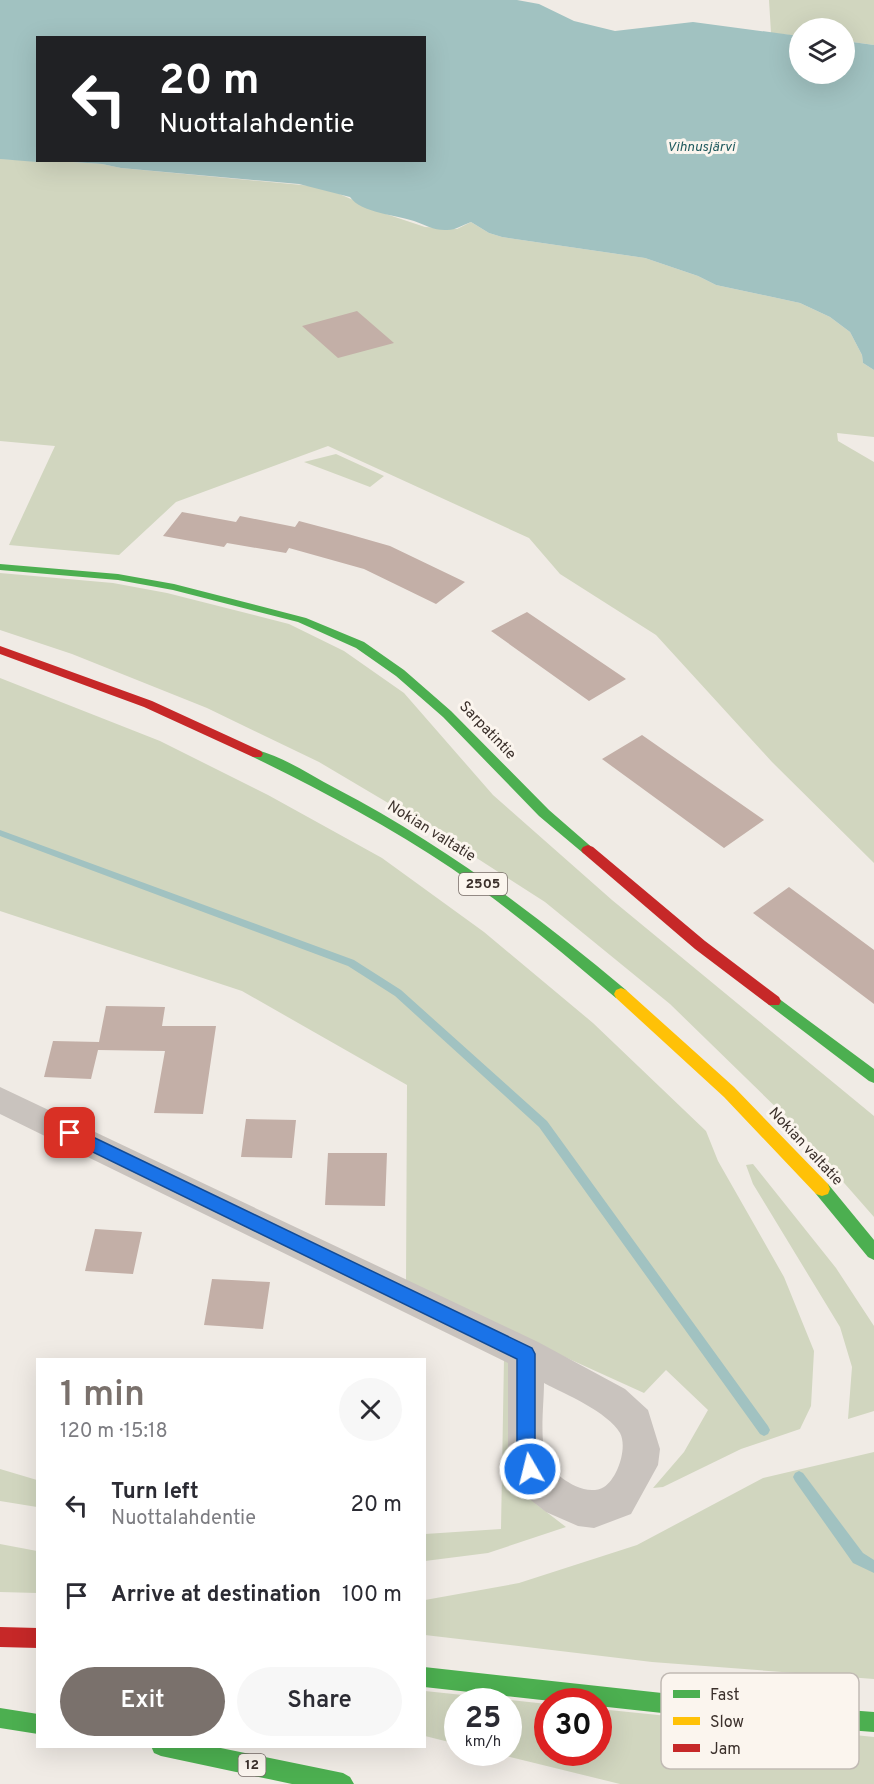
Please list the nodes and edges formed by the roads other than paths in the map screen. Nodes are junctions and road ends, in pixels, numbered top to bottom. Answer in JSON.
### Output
{"nodes":[{"id":1,"x":0,"y":567,"type":"edge"},
{"id":2,"x":0,"y":650,"type":"edge"},
{"id":3,"x":874,"y":1077,"type":"edge"},
{"id":4,"x":0,"y":1100,"type":"edge"},
{"id":5,"x":874,"y":1252,"type":"edge"},
{"id":6,"x":526,"y":1354,"type":"dead end"},
{"id":7,"x":0,"y":1637,"type":"edge"},
{"id":8,"x":36,"y":1638,"type":"edge"},
{"id":9,"x":426,"y":1677,"type":"edge"},
{"id":10,"x":661,"y":1703,"type":"edge"},
{"id":11,"x":0,"y":1718,"type":"edge"},
{"id":12,"x":859,"y":1721,"type":"edge"},
{"id":13,"x":874,"y":1722,"type":"edge"},
{"id":14,"x":36,"y":1724,"type":"edge"},
{"id":15,"x":171,"y":1748,"type":"edge"},
{"id":16,"x":343,"y":1784,"type":"edge"}],
"edges":[{"from":1,"to":3,"type":"main road","name":"Sarpatintie"},
{"from":2,"to":5,"type":"main road","name":"Nokian valtatie","number":"2505"},
{"from":4,"to":6,"type":"street"},
{"from":7,"to":8,"type":"main road"},
{"from":9,"to":10,"type":"main road"},
{"from":11,"to":14,"type":"main road"},
{"from":12,"to":13,"type":"main road"},
{"from":15,"to":16,"type":"main road","number":"12"}]}
